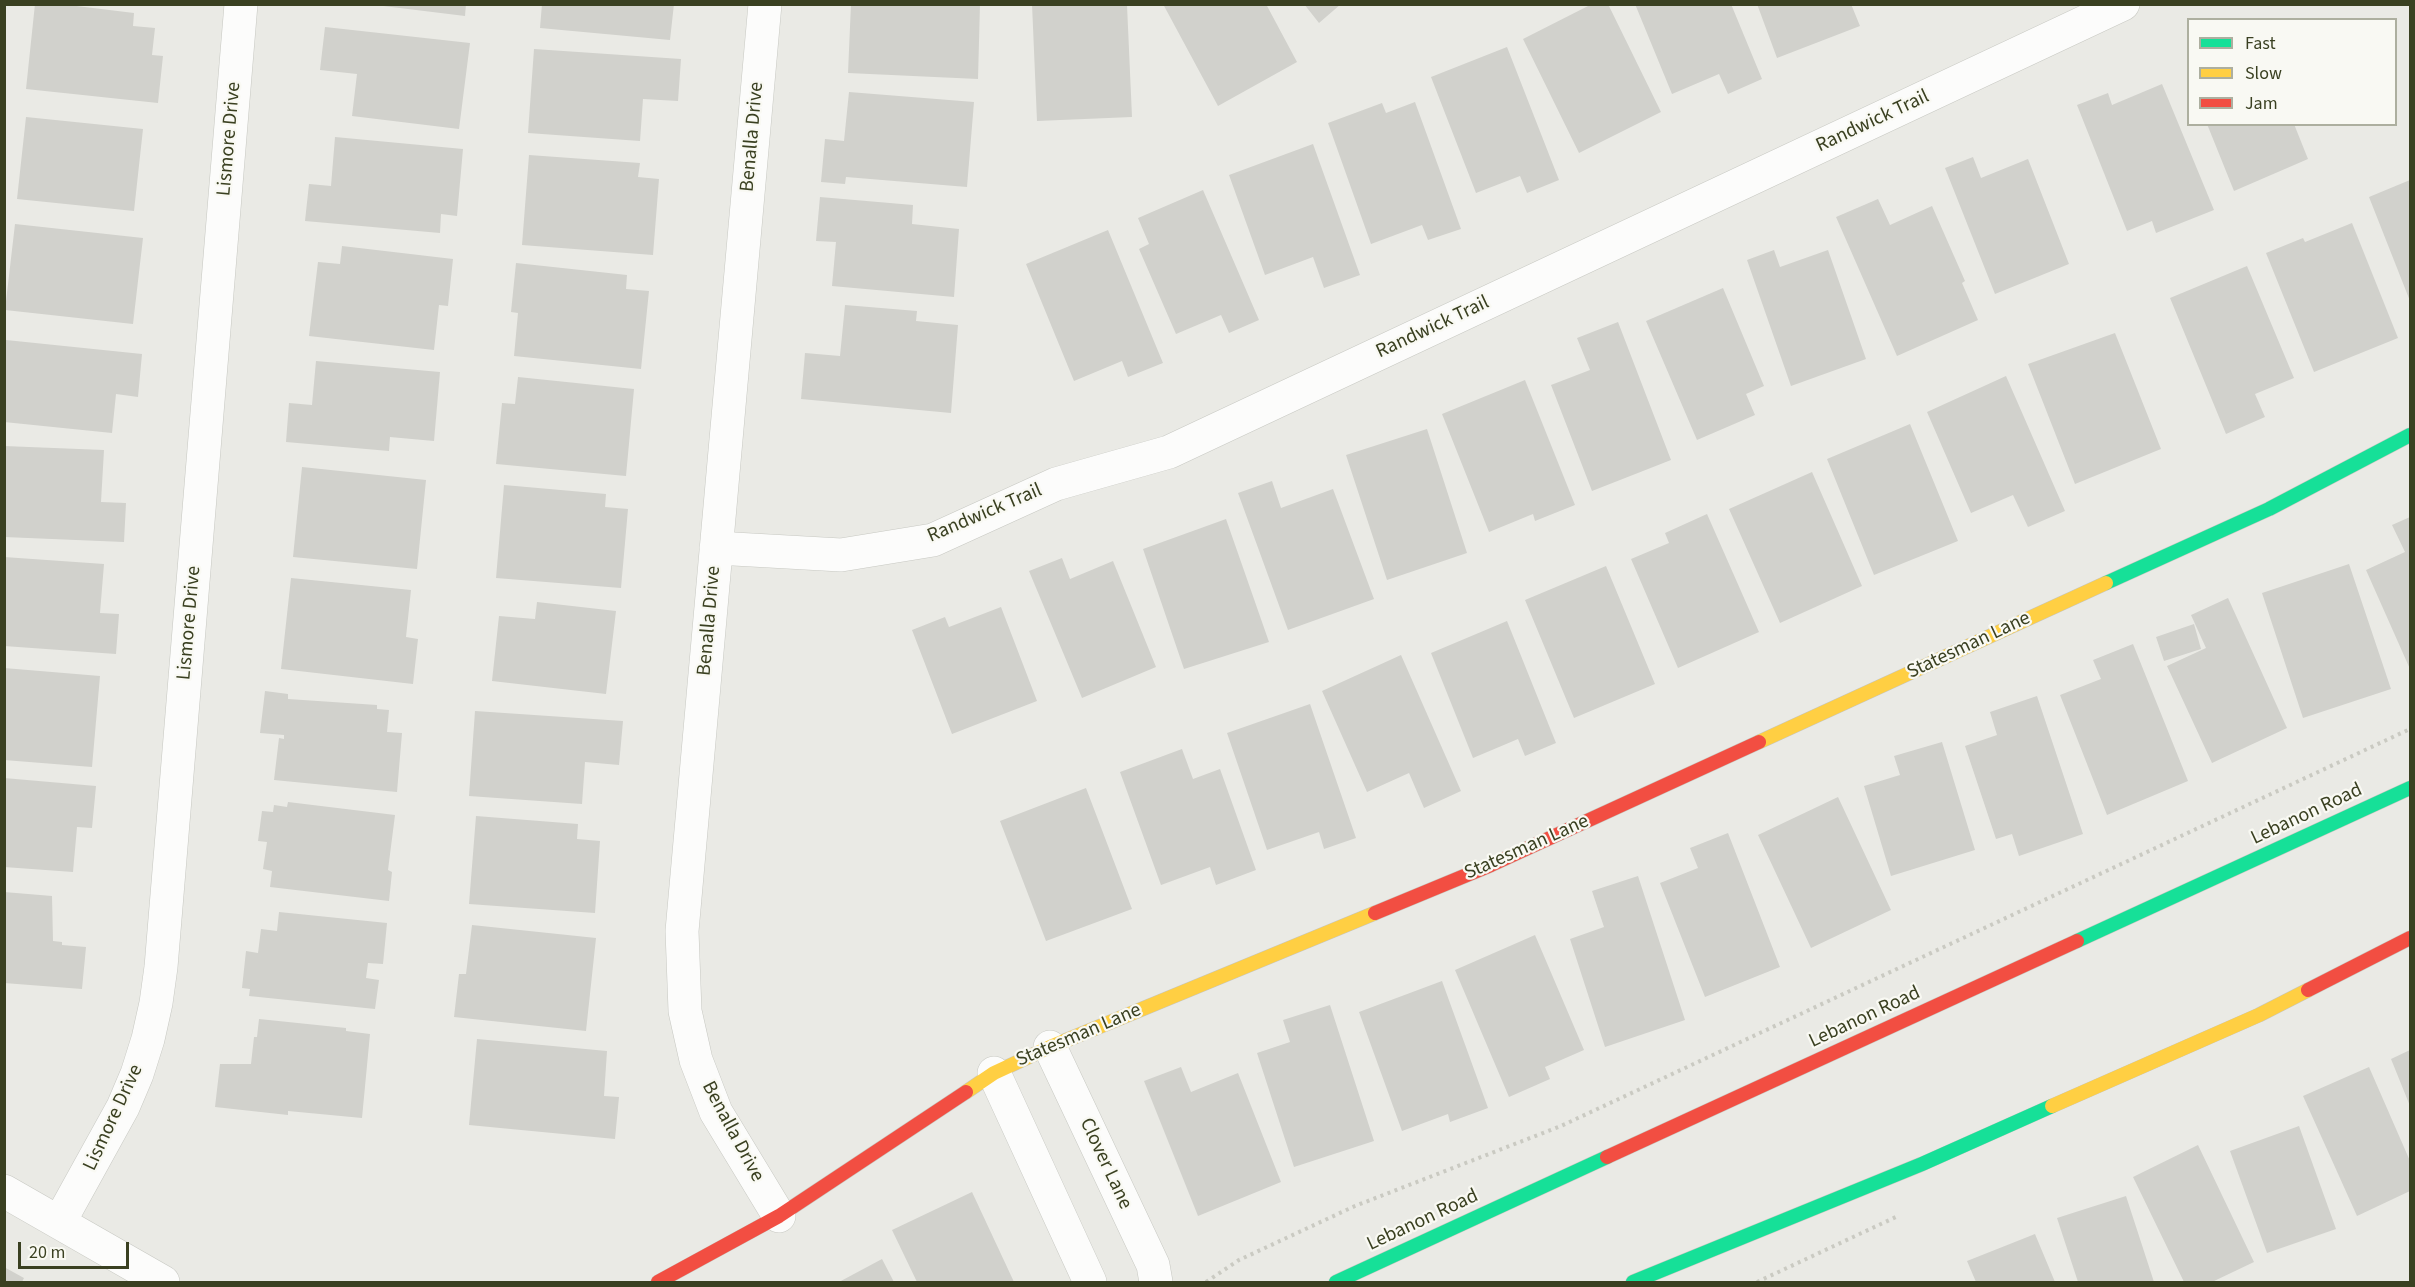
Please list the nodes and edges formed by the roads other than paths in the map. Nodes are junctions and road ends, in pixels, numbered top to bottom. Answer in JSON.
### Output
{"nodes":[{"id":1,"x":242,"y":4,"type":"edge"},
{"id":2,"x":765,"y":4,"type":"edge"},
{"id":3,"x":2123,"y":4,"type":"edge"},
{"id":4,"x":2410,"y":435,"type":"edge"},
{"id":5,"x":716,"y":548,"type":"junction"},
{"id":6,"x":2410,"y":788,"type":"edge"},
{"id":7,"x":2410,"y":938,"type":"edge"},
{"id":8,"x":1050,"y":1047,"type":"junction"},
{"id":9,"x":994,"y":1073,"type":"junction"},
{"id":10,"x":4,"y":1191,"type":"edge"},
{"id":11,"x":779,"y":1216,"type":"junction"},
{"id":12,"x":60,"y":1221,"type":"junction"},
{"id":13,"x":163,"y":1282,"type":"edge"},
{"id":14,"x":657,"y":1282,"type":"edge"},
{"id":15,"x":1090,"y":1282,"type":"edge"},
{"id":16,"x":1156,"y":1282,"type":"edge"},
{"id":17,"x":1336,"y":1282,"type":"edge"},
{"id":18,"x":1633,"y":1282,"type":"edge"}],
"edges":[{"from":1,"to":12,"type":"street","name":"Lismore Drive"},
{"from":2,"to":5,"type":"street","name":"Benalla Drive"},
{"from":3,"to":5,"type":"street","name":"Randwick Trail"},
{"from":4,"to":8,"type":"main road","name":"Statesman Lane"},
{"from":5,"to":11,"type":"street","name":"Benalla Drive"},
{"from":6,"to":17,"type":"main road","name":"Lebanon Road"},
{"from":7,"to":18,"type":"main road"},
{"from":8,"to":9,"type":"main road","name":"Statesman Lane"},
{"from":8,"to":16,"type":"street","name":"Clover Lane"},
{"from":9,"to":11,"type":"main road","name":"Statesman Lane"},
{"from":9,"to":15,"type":"street"},
{"from":10,"to":12,"type":"street"},
{"from":11,"to":14,"type":"main road","name":"Statesman Lane"},
{"from":12,"to":13,"type":"street"}]}
